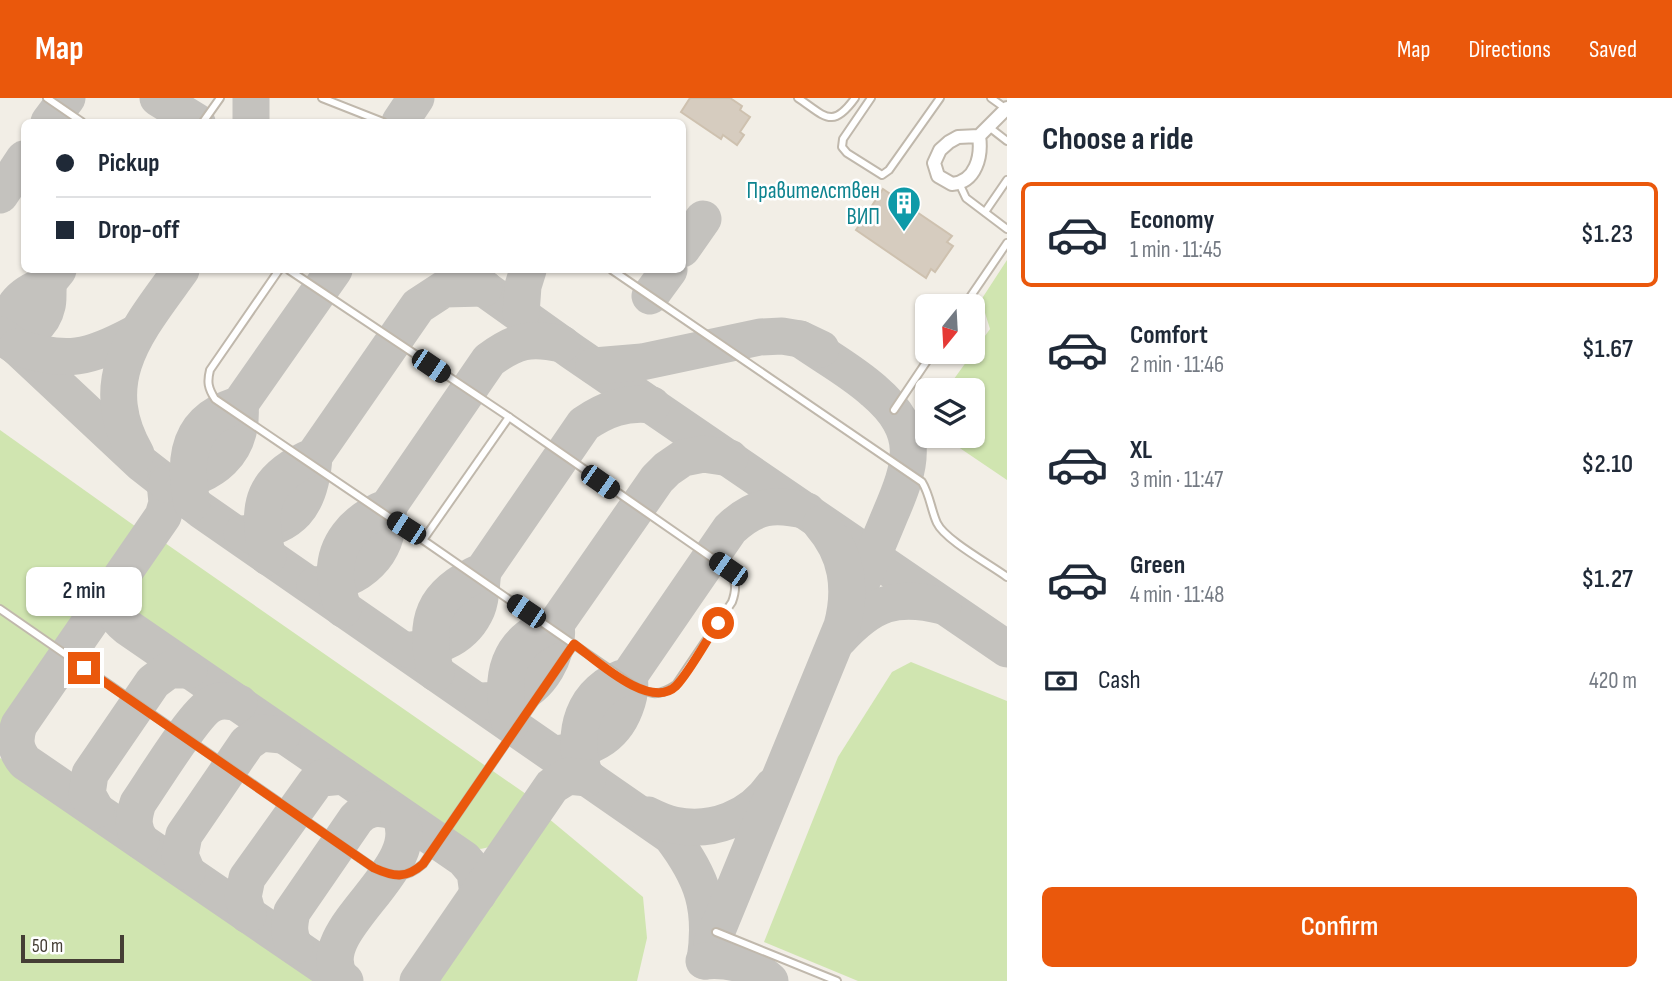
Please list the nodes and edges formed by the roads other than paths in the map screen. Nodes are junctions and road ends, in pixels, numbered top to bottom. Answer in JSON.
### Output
{"nodes":[{"id":1,"x":47,"y":98,"type":"edge"},
{"id":2,"x":220,"y":98,"type":"edge"},
{"id":3,"x":322,"y":98,"type":"edge"},
{"id":4,"x":798,"y":98,"type":"edge"},
{"id":5,"x":855,"y":98,"type":"edge"},
{"id":6,"x":871,"y":98,"type":"edge"},
{"id":7,"x":940,"y":98,"type":"edge"},
{"id":8,"x":991,"y":98,"type":"edge"},
{"id":9,"x":1007,"y":108,"type":"edge"},
{"id":10,"x":78,"y":119,"type":"edge"},
{"id":11,"x":205,"y":119,"type":"edge"},
{"id":12,"x":375,"y":119,"type":"edge"},
{"id":13,"x":988,"y":126,"type":"junction"},
{"id":14,"x":979,"y":136,"type":"junction"},
{"id":15,"x":1007,"y":141,"type":"edge"},
{"id":16,"x":1007,"y":180,"type":"edge"},
{"id":17,"x":960,"y":184,"type":"junction"},
{"id":18,"x":985,"y":212,"type":"junction"},
{"id":19,"x":1007,"y":229,"type":"edge"},
{"id":20,"x":1007,"y":243,"type":"edge"},
{"id":21,"x":277,"y":273,"type":"edge"},
{"id":22,"x":293,"y":273,"type":"edge"},
{"id":23,"x":616,"y":273,"type":"edge"},
{"id":24,"x":972,"y":294,"type":"edge"},
{"id":25,"x":925,"y":364,"type":"edge"},
{"id":26,"x":894,"y":410,"type":"dead end"},
{"id":27,"x":509,"y":417,"type":"junction"},
{"id":28,"x":423,"y":540,"type":"junction"},
{"id":29,"x":1007,"y":577,"type":"edge"},
{"id":30,"x":0,"y":610,"type":"edge"},
{"id":31,"x":574,"y":644,"type":"junction"},
{"id":32,"x":716,"y":932,"type":"dead end"},
{"id":33,"x":837,"y":981,"type":"edge"}],
"edges":[{"from":1,"to":10,"type":"lane"},
{"from":2,"to":11,"type":"lane"},
{"from":3,"to":12,"type":"lane"},
{"from":4,"to":5,"type":"lane"},
{"from":6,"to":7,"type":"lane"},
{"from":8,"to":9,"type":"lane"},
{"from":9,"to":13,"type":"street"},
{"from":13,"to":14,"type":"street"},
{"from":13,"to":15,"type":"lane"},
{"from":14,"to":17,"type":"street"},
{"from":14,"to":17,"type":"street"},
{"from":16,"to":18,"type":"lane"},
{"from":17,"to":18,"type":"lane"},
{"from":18,"to":19,"type":"lane"},
{"from":20,"to":24,"type":"lane"},
{"from":21,"to":28,"type":"lane"},
{"from":22,"to":27,"type":"lane"},
{"from":23,"to":29,"type":"lane"},
{"from":25,"to":26,"type":"lane"},
{"from":27,"to":28,"type":"lane"},
{"from":27,"to":31,"type":"lane"},
{"from":28,"to":31,"type":"lane"},
{"from":30,"to":31,"type":"lane"},
{"from":32,"to":33,"type":"lane"}]}
